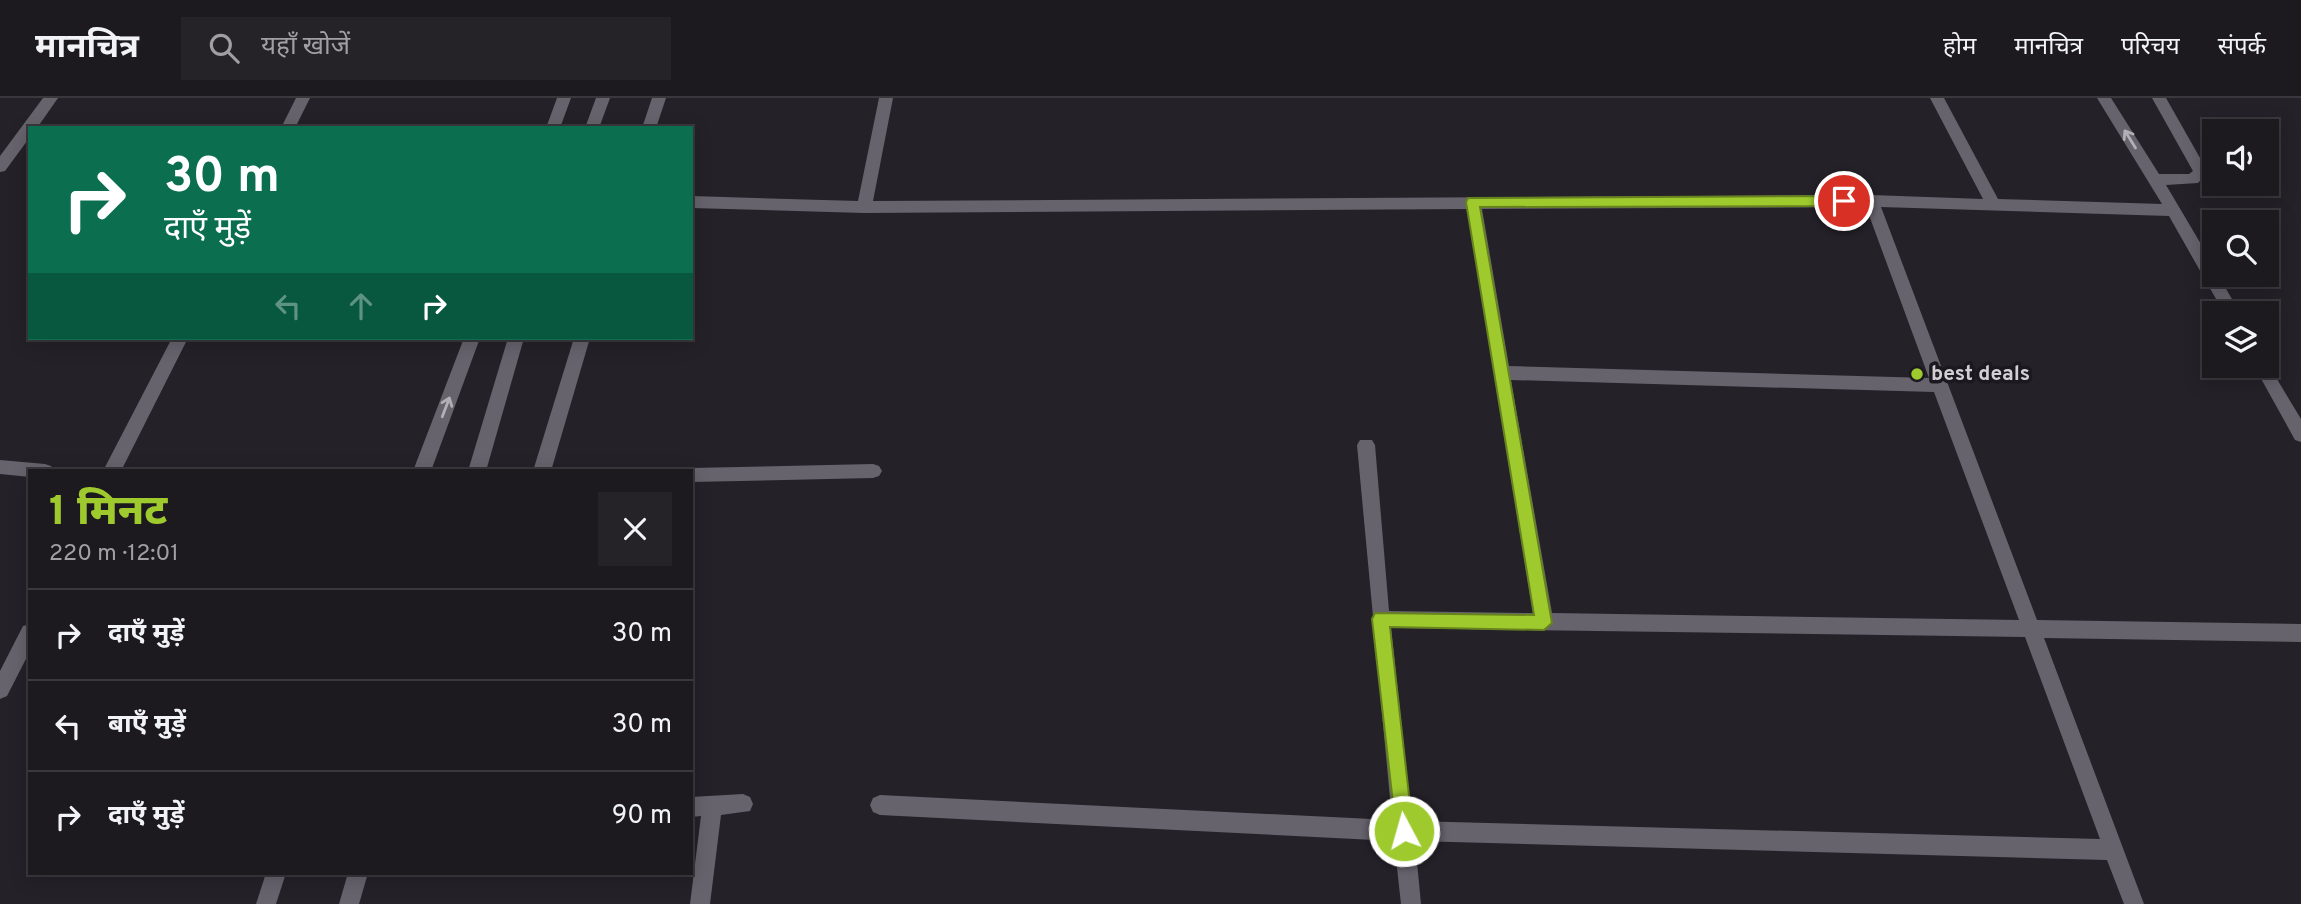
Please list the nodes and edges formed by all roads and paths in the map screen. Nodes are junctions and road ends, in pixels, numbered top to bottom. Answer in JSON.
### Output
{"nodes":[{"id":1,"x":51,"y":98,"type":"edge"},
{"id":2,"x":303,"y":98,"type":"edge"},
{"id":3,"x":564,"y":98,"type":"edge"},
{"id":4,"x":603,"y":98,"type":"edge"},
{"id":5,"x":659,"y":98,"type":"edge"},
{"id":6,"x":886,"y":98,"type":"edge"},
{"id":7,"x":1937,"y":98,"type":"edge"},
{"id":8,"x":2104,"y":98,"type":"edge"},
{"id":9,"x":2159,"y":98,"type":"edge"},
{"id":10,"x":30,"y":126,"type":"edge"},
{"id":11,"x":289,"y":126,"type":"edge"},
{"id":12,"x":553,"y":126,"type":"edge"},
{"id":13,"x":593,"y":126,"type":"edge"},
{"id":14,"x":650,"y":126,"type":"edge"},
{"id":15,"x":28,"y":129,"type":"edge"},
{"id":16,"x":0,"y":167,"type":"edge"},
{"id":17,"x":2155,"y":180,"type":"junction"},
{"id":18,"x":1871,"y":201,"type":"junction"},
{"id":19,"x":693,"y":202,"type":"edge"},
{"id":20,"x":1473,"y":202,"type":"junction"},
{"id":21,"x":1994,"y":205,"type":"junction"},
{"id":22,"x":864,"y":207,"type":"junction"},
{"id":23,"x":2174,"y":210,"type":"junction"},
{"id":24,"x":2225,"y":301,"type":"edge"},
{"id":25,"x":179,"y":340,"type":"edge"},
{"id":26,"x":471,"y":340,"type":"edge"},
{"id":27,"x":515,"y":340,"type":"edge"},
{"id":28,"x":581,"y":340,"type":"edge"},
{"id":29,"x":1503,"y":373,"type":"junction"},
{"id":30,"x":2269,"y":378,"type":"edge"},
{"id":31,"x":1939,"y":385,"type":"junction"},
{"id":32,"x":2301,"y":435,"type":"edge"},
{"id":33,"x":1366,"y":445,"type":"dead end"},
{"id":34,"x":0,"y":467,"type":"edge"},
{"id":35,"x":28,"y":469,"type":"edge"},
{"id":36,"x":113,"y":469,"type":"edge"},
{"id":37,"x":423,"y":469,"type":"edge"},
{"id":38,"x":478,"y":469,"type":"edge"},
{"id":39,"x":543,"y":469,"type":"edge"},
{"id":40,"x":873,"y":471,"type":"dead end"},
{"id":41,"x":693,"y":475,"type":"edge"},
{"id":42,"x":1381,"y":619,"type":"junction"},
{"id":43,"x":1544,"y":623,"type":"junction"},
{"id":44,"x":2029,"y":629,"type":"junction"},
{"id":45,"x":2301,"y":633,"type":"edge"},
{"id":46,"x":28,"y":636,"type":"edge"},
{"id":47,"x":0,"y":690,"type":"edge"},
{"id":48,"x":743,"y":804,"type":"dead end"},
{"id":49,"x":880,"y":805,"type":"dead end"},
{"id":50,"x":712,"y":806,"type":"junction"},
{"id":51,"x":693,"y":807,"type":"edge"},
{"id":52,"x":1404,"y":831,"type":"junction"},
{"id":53,"x":2113,"y":850,"type":"junction"},
{"id":54,"x":275,"y":875,"type":"edge"},
{"id":55,"x":357,"y":875,"type":"edge"},
{"id":56,"x":266,"y":904,"type":"edge"},
{"id":57,"x":348,"y":904,"type":"edge"},
{"id":58,"x":699,"y":904,"type":"edge"},
{"id":59,"x":1411,"y":904,"type":"edge"},
{"id":60,"x":2134,"y":904,"type":"edge"}],
"edges":[{"from":1,"to":10,"type":"street"},
{"from":2,"to":11,"type":"street"},
{"from":3,"to":12,"type":"street"},
{"from":4,"to":13,"type":"street"},
{"from":5,"to":14,"type":"street"},
{"from":6,"to":22,"type":"street"},
{"from":7,"to":21,"type":"street"},
{"from":17,"to":8,"type":"street","one_way":true},
{"from":9,"to":17,"type":"street"},
{"from":15,"to":16,"type":"street"},
{"from":17,"to":23,"type":"street"},
{"from":18,"to":20,"type":"street"},
{"from":18,"to":21,"type":"street"},
{"from":18,"to":31,"type":"street"},
{"from":19,"to":22,"type":"street"},
{"from":20,"to":22,"type":"street"},
{"from":20,"to":29,"type":"street"},
{"from":21,"to":23,"type":"street"},
{"from":23,"to":24,"type":"street"},
{"from":25,"to":36,"type":"street"},
{"from":37,"to":26,"type":"street","one_way":true},
{"from":27,"to":38,"type":"street"},
{"from":28,"to":39,"type":"street"},
{"from":29,"to":31,"type":"street"},
{"from":29,"to":43,"type":"street"},
{"from":30,"to":32,"type":"street"},
{"from":31,"to":44,"type":"street"},
{"from":33,"to":42,"type":"street"},
{"from":34,"to":35,"type":"street"},
{"from":40,"to":41,"type":"street"},
{"from":42,"to":43,"type":"street"},
{"from":42,"to":52,"type":"street"},
{"from":43,"to":44,"type":"street"},
{"from":44,"to":45,"type":"street"},
{"from":44,"to":53,"type":"street"},
{"from":46,"to":47,"type":"street"},
{"from":48,"to":50,"type":"street"},
{"from":49,"to":52,"type":"street"},
{"from":50,"to":51,"type":"street"},
{"from":50,"to":58,"type":"street"},
{"from":52,"to":53,"type":"street"},
{"from":52,"to":59,"type":"street"},
{"from":53,"to":60,"type":"street"},
{"from":54,"to":56,"type":"street"},
{"from":55,"to":57,"type":"street"}]}
